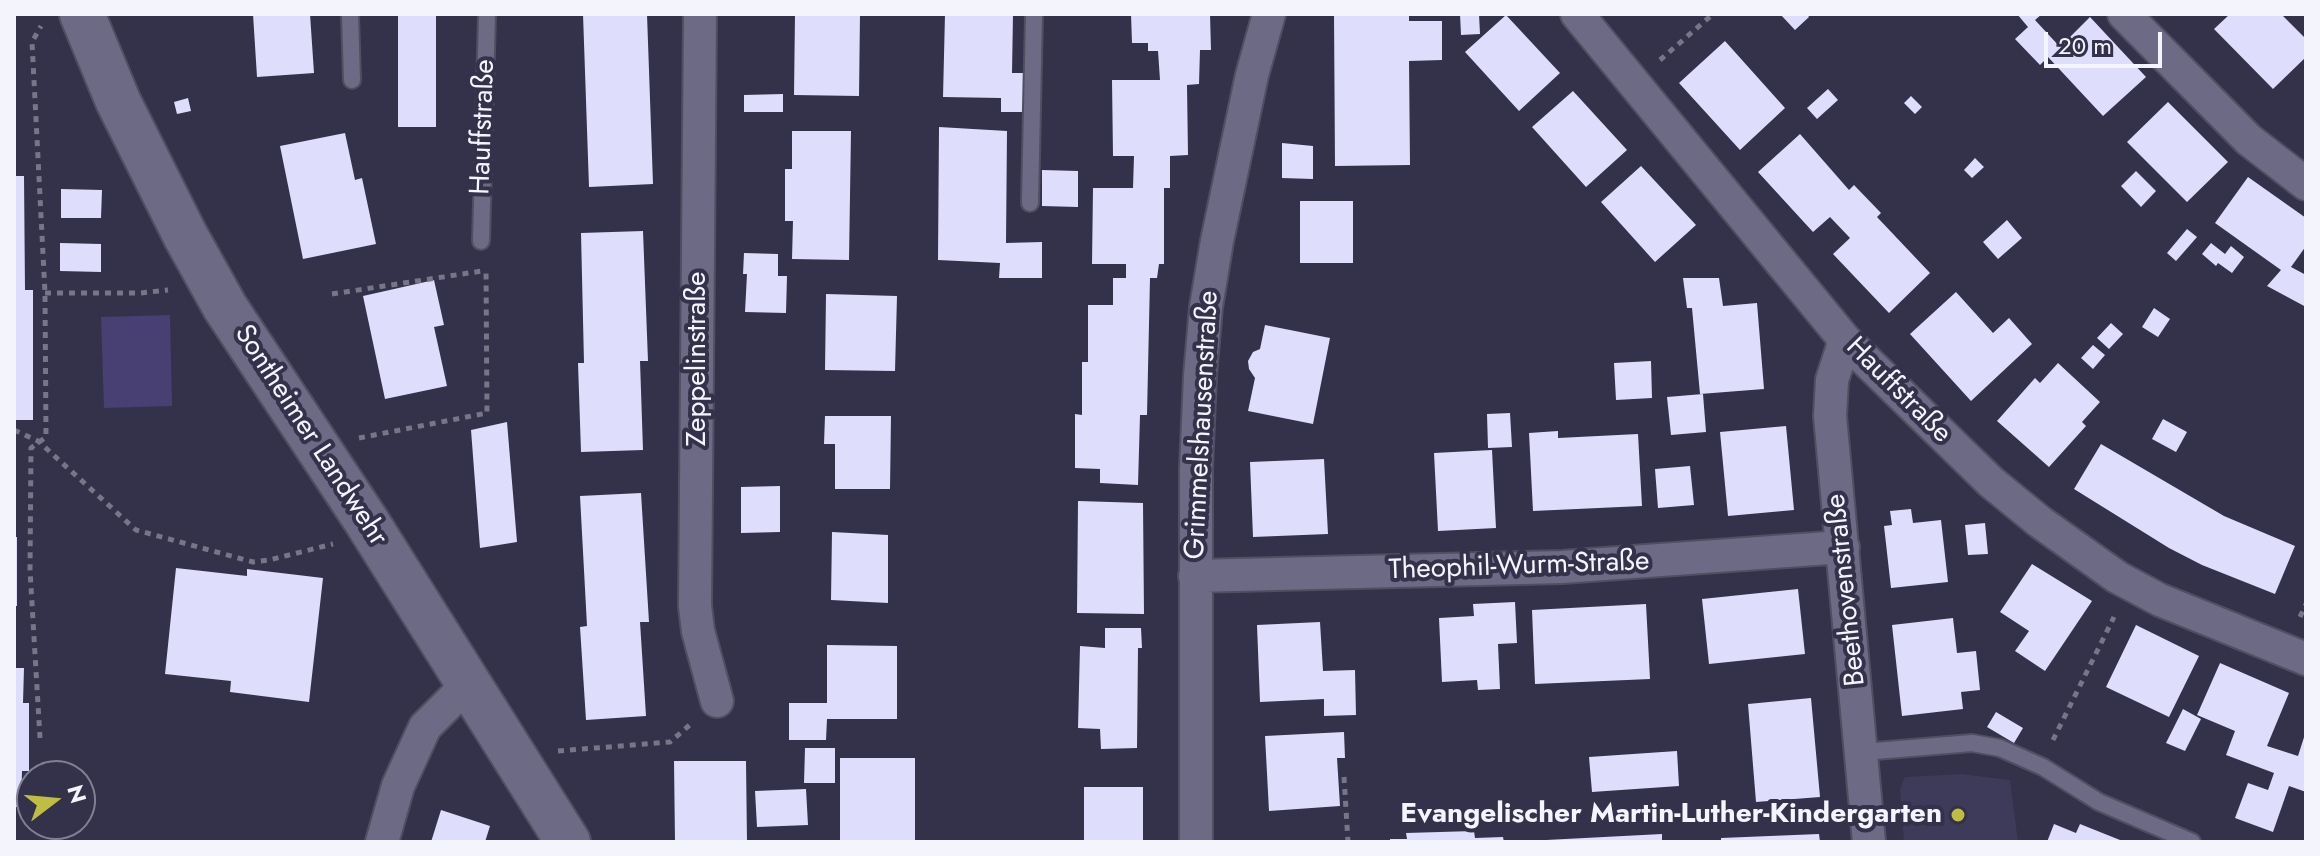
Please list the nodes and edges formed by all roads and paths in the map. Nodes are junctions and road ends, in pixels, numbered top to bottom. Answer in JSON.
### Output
{"nodes":[{"id":1,"x":350,"y":14,"type":"edge"},
{"id":2,"x":487,"y":14,"type":"edge"},
{"id":3,"x":700,"y":14,"type":"edge"},
{"id":4,"x":1034,"y":14,"type":"edge"},
{"id":5,"x":1269,"y":14,"type":"edge"},
{"id":6,"x":1577,"y":14,"type":"edge"},
{"id":7,"x":1713,"y":14,"type":"edge"},
{"id":8,"x":2124,"y":14,"type":"edge"},
{"id":9,"x":63,"y":17,"type":"edge"},
{"id":10,"x":352,"y":80,"type":"dead end"},
{"id":11,"x":1635,"y":82,"type":"junction"},
{"id":12,"x":2306,"y":184,"type":"edge"},
{"id":13,"x":1030,"y":203,"type":"dead end"},
{"id":14,"x":481,"y":241,"type":"joint"},
{"id":15,"x":486,"y":271,"type":"junction"},
{"id":16,"x":210,"y":279,"type":"junction"},
{"id":17,"x":45,"y":293,"type":"junction"},
{"id":18,"x":332,"y":294,"type":"dead end"},
{"id":19,"x":1845,"y":340,"type":"junction"},
{"id":20,"x":14,"y":430,"type":"edge"},
{"id":21,"x":38,"y":441,"type":"junction"},
{"id":22,"x":318,"y":446,"type":"junction"},
{"id":23,"x":367,"y":522,"type":"junction"},
{"id":24,"x":1843,"y":547,"type":"junction"},
{"id":25,"x":1195,"y":576,"type":"junction"},
{"id":26,"x":2133,"y":585,"type":"junction"},
{"id":27,"x":2306,"y":659,"type":"edge"},
{"id":28,"x":468,"y":684,"type":"junction"},
{"id":29,"x":717,"y":701,"type":"joint"},
{"id":30,"x":40,"y":738,"type":"dead end"},
{"id":31,"x":553,"y":751,"type":"dead end"},
{"id":32,"x":1863,"y":752,"type":"junction"},
{"id":33,"x":2038,"y":764,"type":"junction"},
{"id":34,"x":1344,"y":777,"type":"dead end"},
{"id":35,"x":382,"y":842,"type":"edge"},
{"id":36,"x":568,"y":842,"type":"edge"},
{"id":37,"x":1196,"y":842,"type":"edge"},
{"id":38,"x":1348,"y":842,"type":"edge"},
{"id":39,"x":1869,"y":842,"type":"edge"},
{"id":40,"x":2192,"y":842,"type":"edge"}],
"edges":[{"from":1,"to":10,"type":"lane"},
{"from":2,"to":14,"type":"lane","name":"Hauffstraße"},
{"from":3,"to":29,"type":"street","name":"Zeppelinstraße"},
{"from":4,"to":13,"type":"lane"},
{"from":5,"to":25,"type":"street","name":"Grimmelshausenstraße"},
{"from":6,"to":11,"type":"street","name":"Hauffstraße"},
{"from":7,"to":11,"type":"path"},
{"from":8,"to":12,"type":"street"},
{"from":9,"to":16,"type":"street","name":"Sontheimer Landwehr"},
{"from":9,"to":17,"type":"path"},
{"from":11,"to":19,"type":"street","name":"Hauffstraße"},
{"from":14,"to":15,"type":"path"},
{"from":15,"to":18,"type":"path"},
{"from":15,"to":22,"type":"path"},
{"from":16,"to":17,"type":"path"},
{"from":16,"to":22,"type":"street","name":"Sontheimer Landwehr"},
{"from":17,"to":21,"type":"path"},
{"from":19,"to":24,"type":"street","name":"Beethovenstraße"},
{"from":19,"to":26,"type":"street","name":"Hauffstraße"},
{"from":20,"to":21,"type":"path"},
{"from":21,"to":23,"type":"path"},
{"from":21,"to":30,"type":"path"},
{"from":22,"to":23,"type":"street","name":"Sontheimer Landwehr"},
{"from":23,"to":28,"type":"street","name":"Sontheimer Landwehr"},
{"from":24,"to":25,"type":"street","name":"Theophil-Wurm-Straße"},
{"from":24,"to":32,"type":"street","name":"Beethovenstraße"},
{"from":25,"to":37,"type":"street","name":"Grimmelshausenstraße"},
{"from":26,"to":27,"type":"street","name":"Hauffstraße"},
{"from":26,"to":33,"type":"path"},
{"from":28,"to":35,"type":"street"},
{"from":28,"to":36,"type":"street","name":"Sontheimer Landwehr"},
{"from":29,"to":31,"type":"path"},
{"from":32,"to":33,"type":"lane"},
{"from":32,"to":39,"type":"street","name":"Beethovenstraße"},
{"from":33,"to":40,"type":"lane"},
{"from":34,"to":38,"type":"path"}]}
